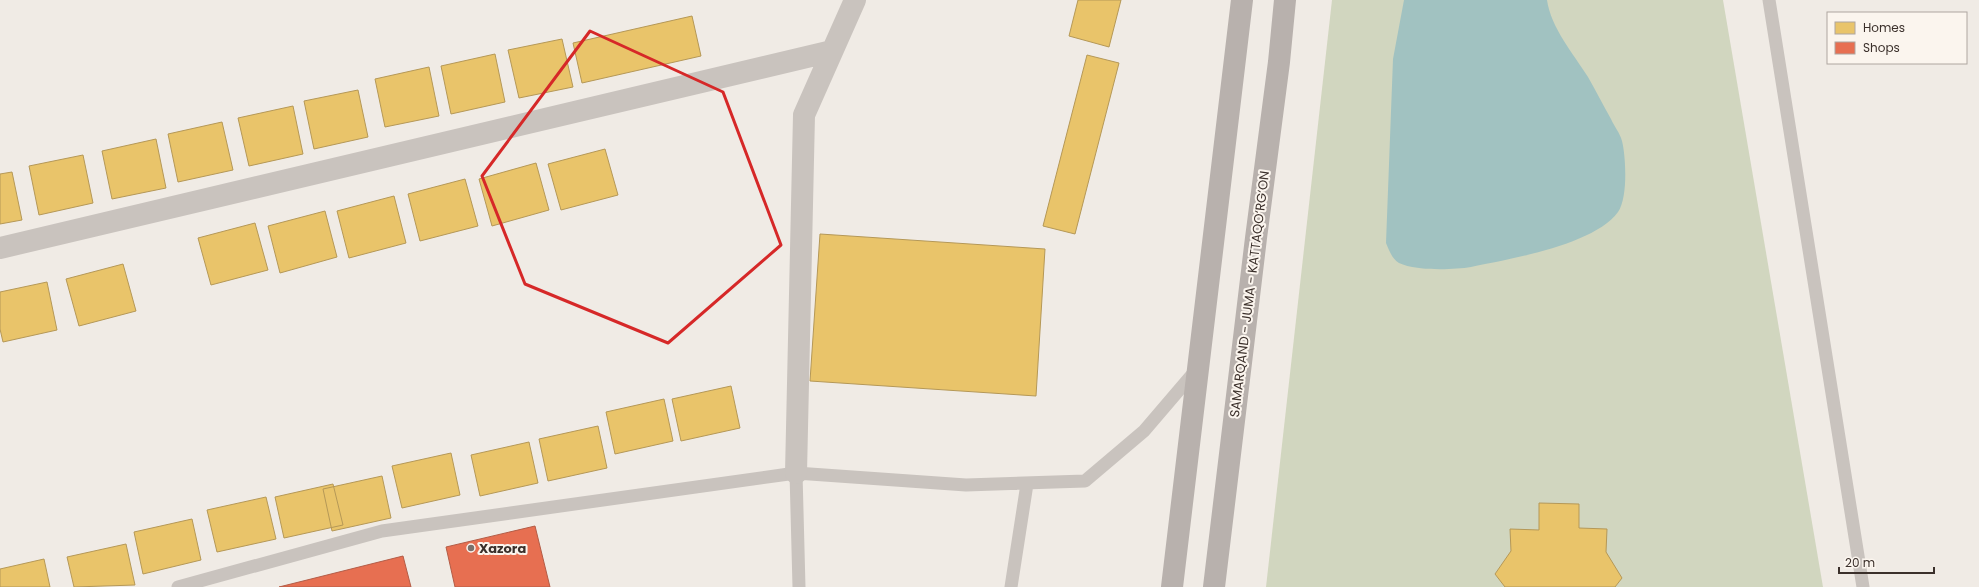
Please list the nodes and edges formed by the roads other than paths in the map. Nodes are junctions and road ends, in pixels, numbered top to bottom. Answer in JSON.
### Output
{"nodes":[{"id":1,"x":855,"y":0,"type":"edge"},
{"id":2,"x":1242,"y":0,"type":"edge"},
{"id":3,"x":1285,"y":0,"type":"edge"},
{"id":4,"x":1769,"y":0,"type":"edge"},
{"id":5,"x":832,"y":51,"type":"junction"},
{"id":6,"x":0,"y":248,"type":"edge"},
{"id":7,"x":1197,"y":368,"type":"junction"},
{"id":8,"x":796,"y":473,"type":"junction"},
{"id":9,"x":1027,"y":484,"type":"junction"},
{"id":10,"x":178,"y":587,"type":"edge"},
{"id":11,"x":799,"y":587,"type":"edge"},
{"id":12,"x":1012,"y":587,"type":"edge"},
{"id":13,"x":1172,"y":587,"type":"edge"},
{"id":14,"x":1214,"y":587,"type":"edge"},
{"id":15,"x":1863,"y":587,"type":"edge"}],
"edges":[{"from":1,"to":5,"type":"street"},
{"from":2,"to":7,"type":"main road"},
{"from":3,"to":14,"type":"main road","name":"SAMARQAND - JUMA - KATTAQO‘RG‘ON"},
{"from":4,"to":15,"type":"lane"},
{"from":5,"to":6,"type":"street"},
{"from":5,"to":8,"type":"street"},
{"from":7,"to":9,"type":"lane"},
{"from":7,"to":13,"type":"main road"},
{"from":8,"to":9,"type":"lane"},
{"from":8,"to":10,"type":"lane"},
{"from":8,"to":11,"type":"lane"},
{"from":9,"to":12,"type":"lane"}]}
